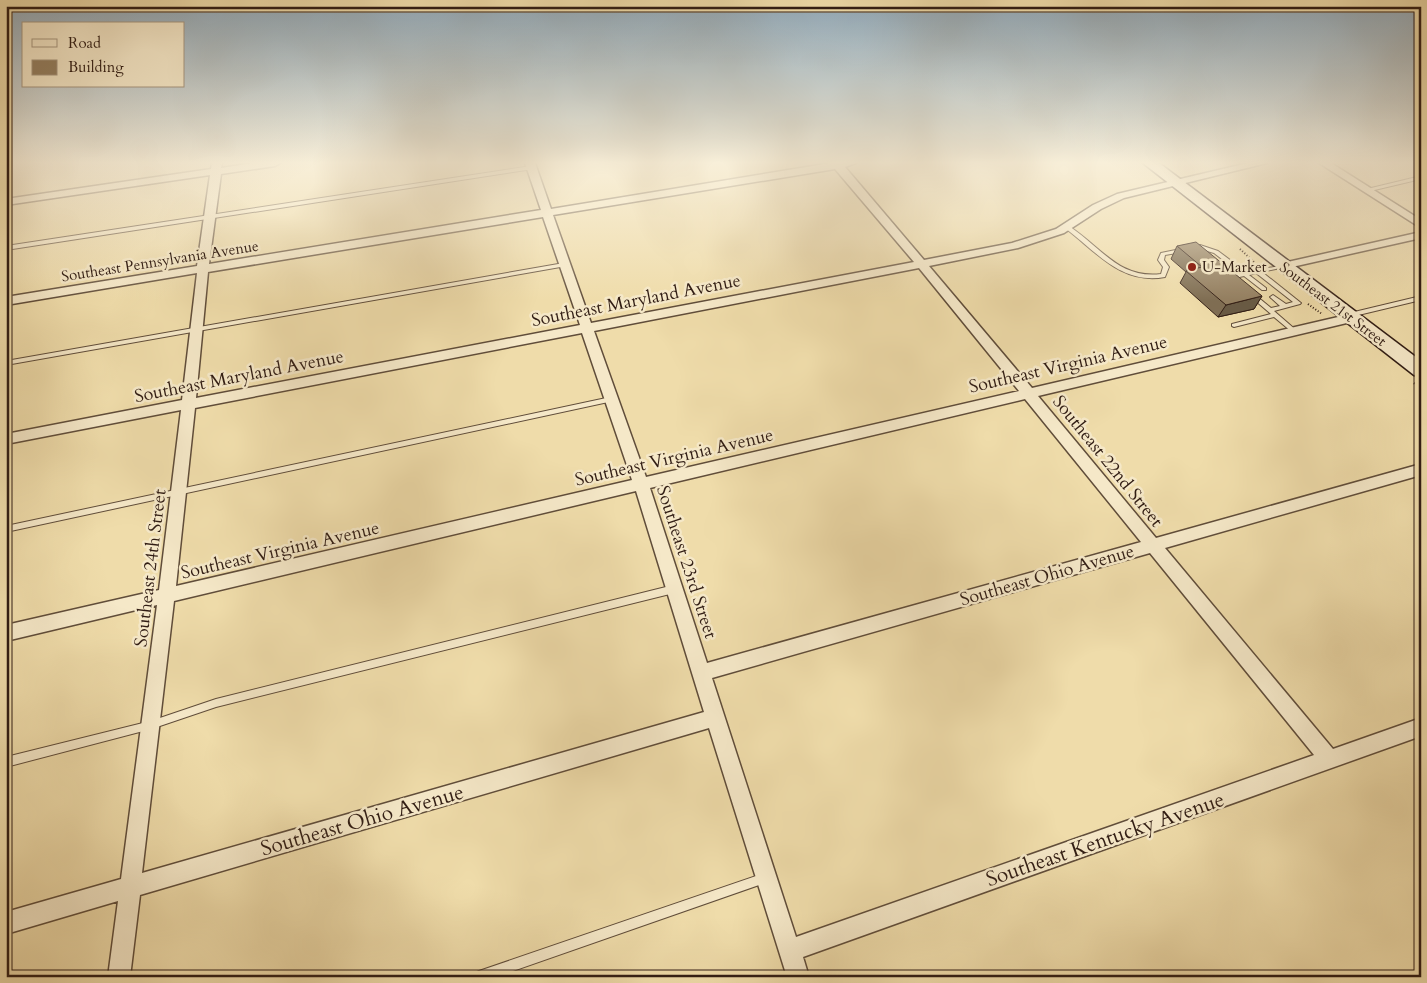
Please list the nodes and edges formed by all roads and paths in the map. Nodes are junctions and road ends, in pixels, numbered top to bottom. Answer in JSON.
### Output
{"nodes":[{"id":1,"x":210,"y":209,"type":"edge"},
{"id":2,"x":264,"y":209,"type":"edge"},
{"id":3,"x":546,"y":209,"type":"edge"},
{"id":4,"x":566,"y":209,"type":"edge"},
{"id":5,"x":878,"y":209,"type":"edge"},
{"id":6,"x":1097,"y":209,"type":"edge"},
{"id":7,"x":1210,"y":209,"type":"edge"},
{"id":8,"x":1396,"y":209,"type":"edge"},
{"id":9,"x":547,"y":212,"type":"junction"},
{"id":10,"x":209,"y":218,"type":"junction"},
{"id":11,"x":1421,"y":225,"type":"edge"},
{"id":12,"x":1067,"y":227,"type":"junction"},
{"id":13,"x":1421,"y":235,"type":"edge"},
{"id":14,"x":6,"y":248,"type":"edge"},
{"id":15,"x":922,"y":263,"type":"junction"},
{"id":16,"x":564,"y":265,"type":"junction"},
{"id":17,"x":1283,"y":266,"type":"junction"},
{"id":18,"x":203,"y":269,"type":"junction"},
{"id":19,"x":1258,"y":271,"type":"junction"},
{"id":20,"x":1245,"y":274,"type":"junction"},
{"id":21,"x":1237,"y":283,"type":"edge"},
{"id":22,"x":1244,"y":288,"type":"edge"},
{"id":23,"x":1264,"y":289,"type":"dead end"},
{"id":24,"x":1273,"y":297,"type":"dead end"},
{"id":25,"x":1421,"y":298,"type":"edge"},
{"id":26,"x":6,"y":301,"type":"edge"},
{"id":27,"x":1284,"y":306,"type":"junction"},
{"id":28,"x":1272,"y":312,"type":"junction"},
{"id":29,"x":1350,"y":317,"type":"junction"},
{"id":30,"x":1234,"y":325,"type":"dead end"},
{"id":31,"x":586,"y":327,"type":"junction"},
{"id":32,"x":196,"y":329,"type":"junction"},
{"id":33,"x":1294,"y":331,"type":"junction"},
{"id":34,"x":6,"y":363,"type":"edge"},
{"id":35,"x":1421,"y":371,"type":"edge"},
{"id":36,"x":1028,"y":393,"type":"junction"},
{"id":37,"x":611,"y":399,"type":"junction"},
{"id":38,"x":189,"y":404,"type":"junction"},
{"id":39,"x":6,"y":439,"type":"edge"},
{"id":40,"x":1421,"y":469,"type":"edge"},
{"id":41,"x":641,"y":484,"type":"junction"},
{"id":42,"x":179,"y":493,"type":"junction"},
{"id":43,"x":6,"y":529,"type":"edge"},
{"id":44,"x":1153,"y":545,"type":"junction"},
{"id":45,"x":674,"y":589,"type":"junction"},
{"id":46,"x":166,"y":596,"type":"junction"},
{"id":47,"x":6,"y":633,"type":"edge"},
{"id":48,"x":702,"y":673,"type":"junction"},
{"id":49,"x":717,"y":717,"type":"junction"},
{"id":50,"x":151,"y":724,"type":"junction"},
{"id":51,"x":1421,"y":727,"type":"edge"},
{"id":52,"x":1330,"y":760,"type":"junction"},
{"id":53,"x":6,"y":762,"type":"edge"},
{"id":54,"x":768,"y":878,"type":"junction"},
{"id":55,"x":131,"y":887,"type":"junction"},
{"id":56,"x":6,"y":923,"type":"edge"},
{"id":57,"x":790,"y":950,"type":"junction"},
{"id":58,"x":119,"y":977,"type":"edge"},
{"id":59,"x":479,"y":977,"type":"edge"},
{"id":60,"x":798,"y":977,"type":"edge"}],
"edges":[{"from":1,"to":10,"type":"street","name":"Southeast 24th Street"},
{"from":2,"to":10,"type":"lane"},
{"from":3,"to":9,"type":"street","name":"Southeast 23rd Street"},
{"from":4,"to":9,"type":"street","name":"Southeast Pennsylvania Avenue"},
{"from":5,"to":15,"type":"street","name":"Southeast 22nd Street"},
{"from":6,"to":12,"type":"street","name":"Southeast Maryland Avenue"},
{"from":7,"to":17,"type":"main road","name":"Southeast 21st Street"},
{"from":8,"to":11,"type":"street"},
{"from":9,"to":16,"type":"street","name":"Southeast 23rd Street"},
{"from":9,"to":18,"type":"street","name":"Southeast Pennsylvania Avenue"},
{"from":10,"to":14,"type":"lane"},
{"from":10,"to":18,"type":"street","name":"Southeast 24th Street"},
{"from":12,"to":15,"type":"street","name":"Southeast Maryland Avenue"},
{"from":12,"to":20,"type":"lane"},
{"from":13,"to":17,"type":"street"},
{"from":15,"to":31,"type":"street","name":"Southeast Maryland Avenue"},
{"from":15,"to":36,"type":"street","name":"Southeast 22nd Street"},
{"from":16,"to":31,"type":"street","name":"Southeast 23rd Street"},
{"from":16,"to":32,"type":"lane"},
{"from":17,"to":19,"type":"lane"},
{"from":17,"to":29,"type":"main road","name":"Southeast 21st Street"},
{"from":18,"to":26,"type":"street","name":"Southeast Pennsylvania Avenue"},
{"from":18,"to":32,"type":"street","name":"Southeast 24th Street"},
{"from":19,"to":20,"type":"lane"},
{"from":19,"to":27,"type":"lane"},
{"from":20,"to":21,"type":"lane"},
{"from":20,"to":23,"type":"lane"},
{"from":22,"to":28,"type":"lane"},
{"from":24,"to":27,"type":"lane"},
{"from":25,"to":29,"type":"lane"},
{"from":27,"to":28,"type":"lane"},
{"from":28,"to":30,"type":"lane"},
{"from":28,"to":33,"type":"lane"},
{"from":29,"to":33,"type":"street","name":"Southeast Virginia Avenue"},
{"from":29,"to":35,"type":"main road","name":"Southeast 21st Street"},
{"from":31,"to":37,"type":"street","name":"Southeast 23rd Street"},
{"from":31,"to":38,"type":"street","name":"Southeast Maryland Avenue"},
{"from":32,"to":34,"type":"lane"},
{"from":32,"to":38,"type":"street","name":"Southeast 24th Street"},
{"from":33,"to":36,"type":"street","name":"Southeast Virginia Avenue"},
{"from":36,"to":41,"type":"street","name":"Southeast Virginia Avenue"},
{"from":36,"to":44,"type":"street","name":"Southeast 22nd Street"},
{"from":37,"to":41,"type":"street","name":"Southeast 23rd Street"},
{"from":37,"to":42,"type":"lane"},
{"from":38,"to":39,"type":"street","name":"Southeast Maryland Avenue"},
{"from":38,"to":42,"type":"street","name":"Southeast 24th Street"},
{"from":40,"to":44,"type":"street","name":"Southeast Ohio Avenue"},
{"from":41,"to":45,"type":"street","name":"Southeast 23rd Street"},
{"from":41,"to":46,"type":"street","name":"Southeast Virginia Avenue"},
{"from":42,"to":43,"type":"lane"},
{"from":42,"to":46,"type":"street","name":"Southeast 24th Street"},
{"from":44,"to":48,"type":"street","name":"Southeast Ohio Avenue"},
{"from":44,"to":52,"type":"street","name":"Southeast 22nd Street"},
{"from":45,"to":48,"type":"street","name":"Southeast 23rd Street"},
{"from":45,"to":50,"type":"lane"},
{"from":46,"to":47,"type":"street","name":"Southeast Virginia Avenue"},
{"from":46,"to":50,"type":"street","name":"Southeast 24th Street"},
{"from":48,"to":49,"type":"street","name":"Southeast 23rd Street"},
{"from":49,"to":54,"type":"street","name":"Southeast 23rd Street"},
{"from":49,"to":55,"type":"street","name":"Southeast Ohio Avenue"},
{"from":50,"to":53,"type":"lane"},
{"from":50,"to":55,"type":"street","name":"Southeast 24th Street"},
{"from":51,"to":52,"type":"street","name":"Southeast Kentucky Avenue"},
{"from":52,"to":57,"type":"street","name":"Southeast Kentucky Avenue"},
{"from":54,"to":57,"type":"street","name":"Southeast 23rd Street"},
{"from":54,"to":59,"type":"lane"},
{"from":55,"to":56,"type":"street","name":"Southeast Ohio Avenue"},
{"from":55,"to":58,"type":"street","name":"Southeast 24th Street"},
{"from":57,"to":60,"type":"street","name":"Southeast 23rd Street"}]}
